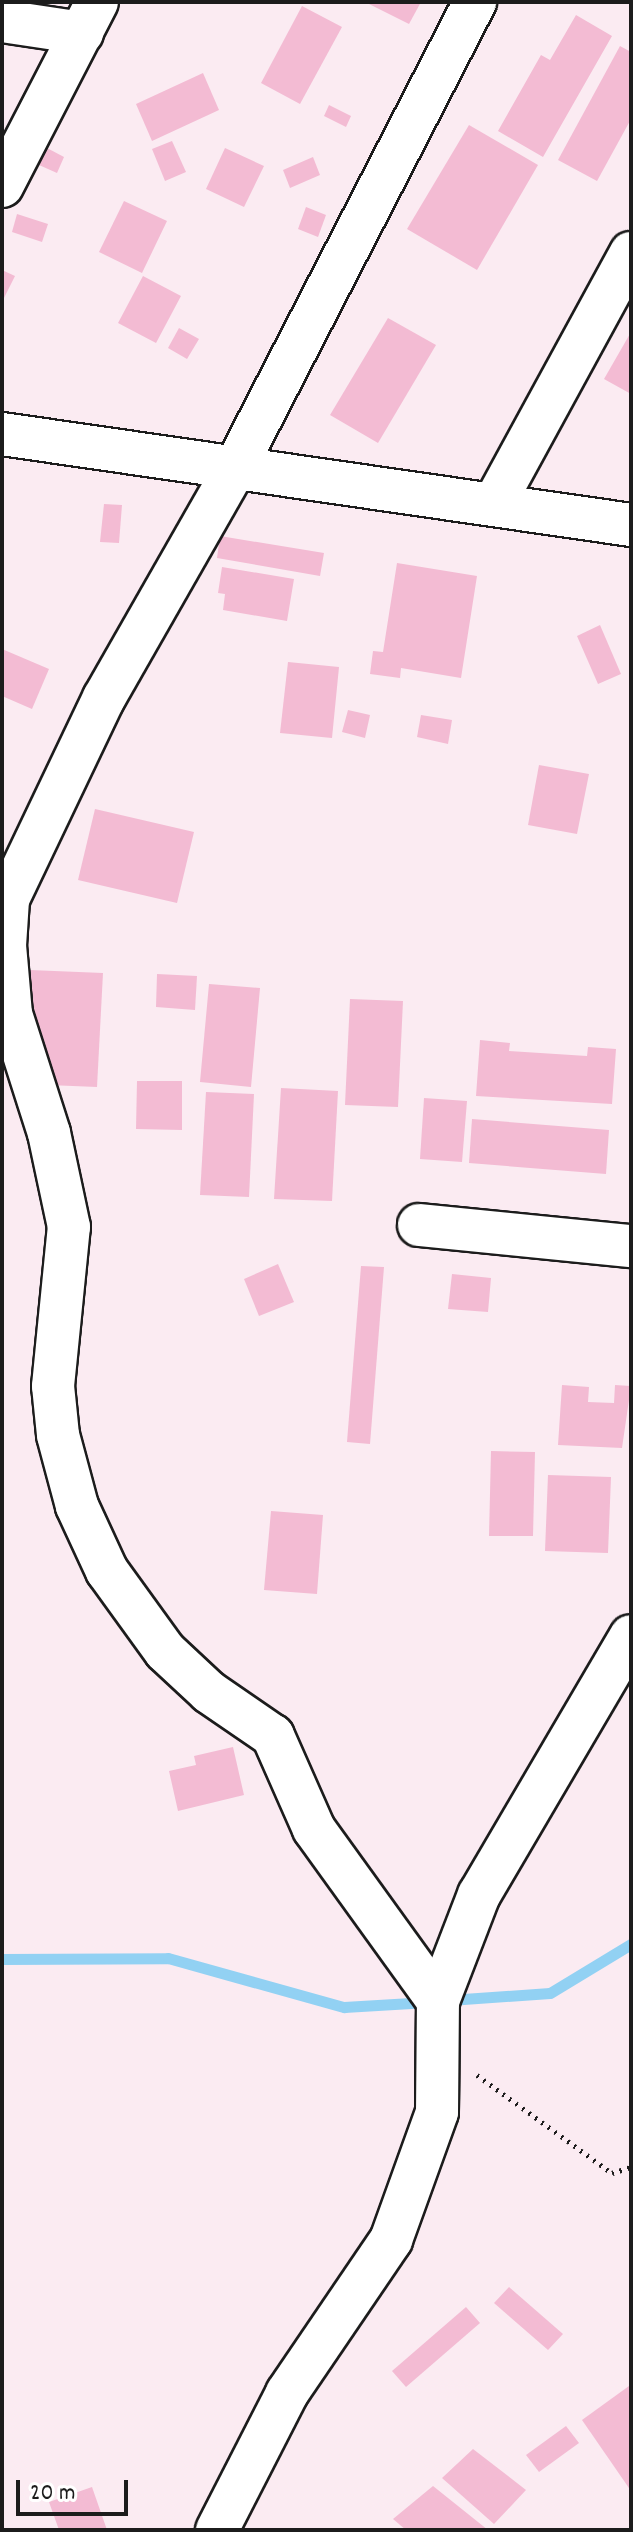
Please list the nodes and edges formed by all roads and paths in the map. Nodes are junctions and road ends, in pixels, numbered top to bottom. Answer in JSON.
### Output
{"nodes":[{"id":1,"x":475,"y":2,"type":"edge"},
{"id":2,"x":90,"y":18,"type":"edge"},
{"id":3,"x":2,"y":21,"type":"edge"},
{"id":4,"x":2,"y":186,"type":"edge"},
{"id":5,"x":631,"y":253,"type":"edge"},
{"id":6,"x":2,"y":434,"type":"edge"},
{"id":7,"x":233,"y":472,"type":"junction"},
{"id":8,"x":494,"y":504,"type":"junction"},
{"id":9,"x":631,"y":525,"type":"edge"},
{"id":10,"x":419,"y":1225,"type":"dead end"},
{"id":11,"x":631,"y":1246,"type":"edge"},
{"id":12,"x":631,"y":1636,"type":"edge"},
{"id":13,"x":437,"y":2012,"type":"junction"},
{"id":14,"x":631,"y":2167,"type":"edge"},
{"id":15,"x":217,"y":2530,"type":"edge"}],
"edges":[{"from":1,"to":7,"type":"street"},
{"from":2,"to":3,"type":"street"},
{"from":2,"to":4,"type":"street"},
{"from":5,"to":8,"type":"street"},
{"from":6,"to":7,"type":"street"},
{"from":7,"to":8,"type":"street"},
{"from":7,"to":13,"type":"street"},
{"from":8,"to":9,"type":"street"},
{"from":10,"to":11,"type":"street"},
{"from":12,"to":13,"type":"street"},
{"from":13,"to":14,"type":"path"},
{"from":13,"to":15,"type":"street"}]}
